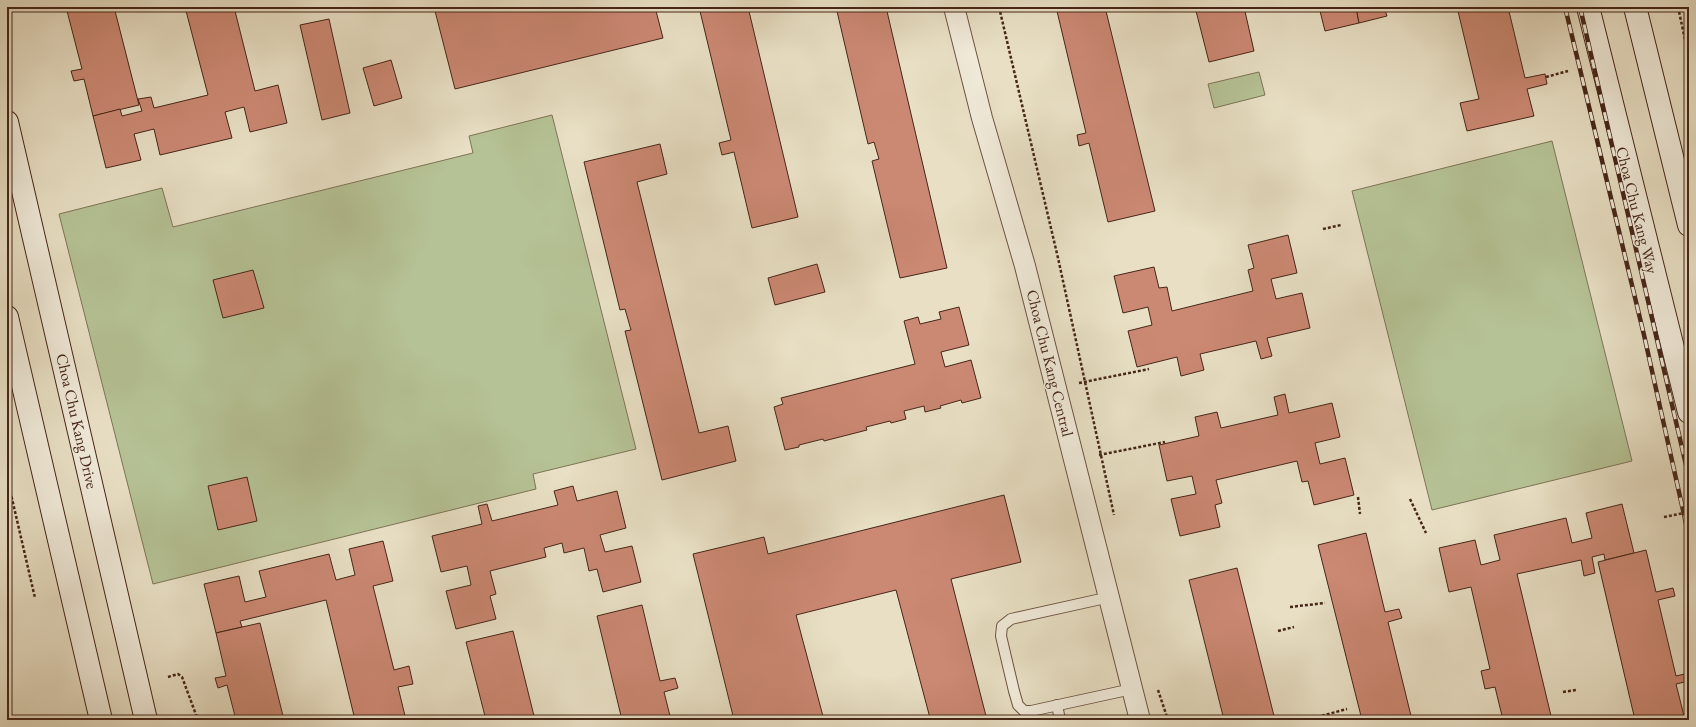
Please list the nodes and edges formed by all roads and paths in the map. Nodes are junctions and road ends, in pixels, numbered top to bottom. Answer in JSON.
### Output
{"nodes":[{"id":1,"x":954,"y":7,"type":"edge"},
{"id":2,"x":999,"y":7,"type":"edge"},
{"id":3,"x":1588,"y":7,"type":"edge"},
{"id":4,"x":1635,"y":7,"type":"edge"},
{"id":5,"x":1678,"y":7,"type":"edge"},
{"id":6,"x":1689,"y":58,"type":"edge"},
{"id":7,"x":1568,"y":72,"type":"dead end"},
{"id":8,"x":1546,"y":77,"type":"dead end"},
{"id":9,"x":7,"y":122,"type":"edge"},
{"id":10,"x":1341,"y":225,"type":"dead end"},
{"id":11,"x":1689,"y":225,"type":"edge"},
{"id":12,"x":1323,"y":229,"type":"dead end"},
{"id":13,"x":7,"y":317,"type":"edge"},
{"id":14,"x":1149,"y":369,"type":"dead end"},
{"id":15,"x":1084,"y":382,"type":"junction"},
{"id":16,"x":1057,"y":388,"type":"junction"},
{"id":17,"x":1689,"y":412,"type":"edge"},
{"id":18,"x":1165,"y":442,"type":"dead end"},
{"id":19,"x":1101,"y":455,"type":"junction"},
{"id":20,"x":1075,"y":461,"type":"junction"},
{"id":21,"x":7,"y":477,"type":"edge"},
{"id":22,"x":1358,"y":497,"type":"dead end"},
{"id":23,"x":1410,"y":499,"type":"dead end"},
{"id":24,"x":1689,"y":512,"type":"edge"},
{"id":25,"x":1360,"y":514,"type":"dead end"},
{"id":26,"x":1664,"y":517,"type":"dead end"},
{"id":27,"x":1115,"y":522,"type":"dead end"},
{"id":28,"x":1426,"y":533,"type":"dead end"},
{"id":29,"x":1110,"y":597,"type":"junction"},
{"id":30,"x":35,"y":598,"type":"dead end"},
{"id":31,"x":1325,"y":603,"type":"dead end"},
{"id":32,"x":1290,"y":607,"type":"dead end"},
{"id":33,"x":1294,"y":627,"type":"dead end"},
{"id":34,"x":1278,"y":631,"type":"dead end"},
{"id":35,"x":168,"y":677,"type":"dead end"},
{"id":36,"x":1157,"y":687,"type":"dead end"},
{"id":37,"x":1132,"y":688,"type":"junction"},
{"id":38,"x":1576,"y":690,"type":"dead end"},
{"id":39,"x":1563,"y":692,"type":"dead end"},
{"id":40,"x":1057,"y":706,"type":"junction"},
{"id":41,"x":1347,"y":709,"type":"dead end"},
{"id":42,"x":1317,"y":716,"type":"dead end"},
{"id":43,"x":100,"y":720,"type":"edge"},
{"id":44,"x":146,"y":720,"type":"edge"},
{"id":45,"x":198,"y":720,"type":"edge"},
{"id":46,"x":1060,"y":720,"type":"edge"},
{"id":47,"x":1140,"y":720,"type":"edge"},
{"id":48,"x":1168,"y":720,"type":"edge"}],
"edges":[{"from":1,"to":16,"type":"street","name":"Choa Chu Kang Central"},
{"from":2,"to":15,"type":"path"},
{"from":3,"to":17,"type":"main road","name":"Choa Chu Kang Way"},
{"from":4,"to":11,"type":"main road"},
{"from":5,"to":6,"type":"path"},
{"from":7,"to":8,"type":"path"},
{"from":9,"to":44,"type":"main road","name":"Choa Chu Kang Drive"},
{"from":10,"to":12,"type":"path"},
{"from":13,"to":43,"type":"main road"},
{"from":14,"to":15,"type":"path"},
{"from":15,"to":16,"type":"path"},
{"from":15,"to":19,"type":"path"},
{"from":16,"to":20,"type":"street","name":"Choa Chu Kang Central"},
{"from":18,"to":19,"type":"path"},
{"from":19,"to":20,"type":"path"},
{"from":19,"to":27,"type":"path"},
{"from":20,"to":29,"type":"street","name":"Choa Chu Kang Central"},
{"from":21,"to":30,"type":"path"},
{"from":22,"to":25,"type":"path"},
{"from":23,"to":28,"type":"path"},
{"from":24,"to":26,"type":"path"},
{"from":29,"to":37,"type":"street","name":"Choa Chu Kang Central"},
{"from":29,"to":40,"type":"lane"},
{"from":31,"to":32,"type":"path"},
{"from":33,"to":34,"type":"path"},
{"from":35,"to":45,"type":"path"},
{"from":36,"to":48,"type":"path"},
{"from":37,"to":40,"type":"lane"},
{"from":37,"to":47,"type":"street","name":"Choa Chu Kang Central"},
{"from":38,"to":39,"type":"path"},
{"from":40,"to":46,"type":"lane"},
{"from":41,"to":42,"type":"path"}]}
